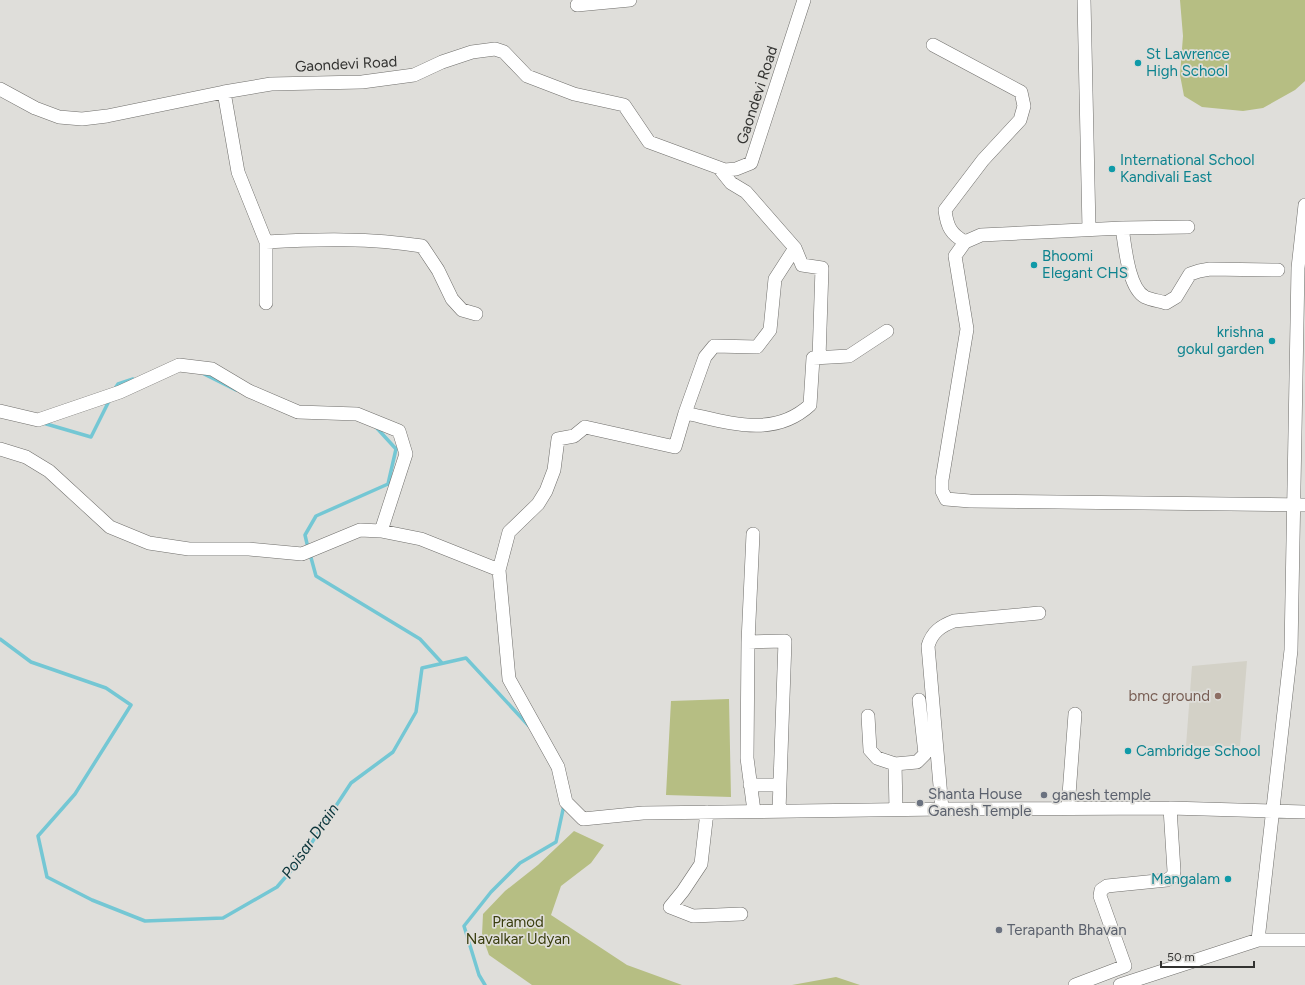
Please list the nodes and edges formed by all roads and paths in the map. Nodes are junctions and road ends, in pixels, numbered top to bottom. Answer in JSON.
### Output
{"nodes":[{"id":1,"x":630,"y":0,"type":"edge"},
{"id":2,"x":804,"y":0,"type":"edge"},
{"id":3,"x":1084,"y":0,"type":"edge"},
{"id":4,"x":577,"y":5,"type":"dead end"},
{"id":5,"x":933,"y":45,"type":"dead end"},
{"id":6,"x":0,"y":89,"type":"edge"},
{"id":7,"x":224,"y":92,"type":"junction"},
{"id":8,"x":719,"y":168,"type":"junction"},
{"id":9,"x":1305,"y":205,"type":"edge"},
{"id":10,"x":1188,"y":227,"type":"dead end"},
{"id":11,"x":1122,"y":228,"type":"junction"},
{"id":12,"x":1088,"y":229,"type":"junction"},
{"id":13,"x":266,"y":242,"type":"junction"},
{"id":14,"x":965,"y":242,"type":"junction"},
{"id":15,"x":795,"y":248,"type":"junction"},
{"id":16,"x":1278,"y":270,"type":"dead end"},
{"id":17,"x":266,"y":303,"type":"dead end"},
{"id":18,"x":476,"y":314,"type":"dead end"},
{"id":19,"x":887,"y":331,"type":"dead end"},
{"id":20,"x":819,"y":358,"type":"junction"},
{"id":21,"x":0,"y":411,"type":"edge"},
{"id":22,"x":685,"y":413,"type":"junction"},
{"id":23,"x":0,"y":449,"type":"edge"},
{"id":24,"x":1299,"y":505,"type":"edge"},
{"id":25,"x":381,"y":531,"type":"junction"},
{"id":26,"x":753,"y":534,"type":"dead end"},
{"id":27,"x":499,"y":570,"type":"junction"},
{"id":28,"x":1039,"y":613,"type":"dead end"},
{"id":29,"x":748,"y":642,"type":"junction"},
{"id":30,"x":919,"y":700,"type":"dead end"},
{"id":31,"x":1075,"y":714,"type":"dead end"},
{"id":32,"x":868,"y":716,"type":"dead end"},
{"id":33,"x":896,"y":764,"type":"junction"},
{"id":34,"x":750,"y":785,"type":"junction"},
{"id":35,"x":780,"y":785,"type":"junction"},
{"id":36,"x":1068,"y":808,"type":"junction"},
{"id":37,"x":1170,"y":808,"type":"junction"},
{"id":38,"x":896,"y":809,"type":"junction"},
{"id":39,"x":942,"y":809,"type":"junction"},
{"id":40,"x":779,"y":811,"type":"junction"},
{"id":41,"x":707,"y":812,"type":"junction"},
{"id":42,"x":754,"y":812,"type":"junction"},
{"id":43,"x":1272,"y":812,"type":"junction"},
{"id":44,"x":1305,"y":812,"type":"edge"},
{"id":45,"x":741,"y":914,"type":"dead end"},
{"id":46,"x":1258,"y":940,"type":"junction"},
{"id":47,"x":1305,"y":940,"type":"edge"},
{"id":48,"x":1075,"y":985,"type":"edge"},
{"id":49,"x":1120,"y":985,"type":"edge"}],
"edges":[{"from":1,"to":4,"type":"street"},
{"from":2,"to":8,"type":"street","name":"Gaondevi Road"},
{"from":3,"to":12,"type":"street"},
{"from":5,"to":14,"type":"street"},
{"from":6,"to":7,"type":"street","name":"Gaondevi Road"},
{"from":7,"to":8,"type":"street","name":"Gaondevi Road"},
{"from":7,"to":13,"type":"street"},
{"from":8,"to":15,"type":"street"},
{"from":9,"to":24,"type":"street"},
{"from":10,"to":11,"type":"street"},
{"from":11,"to":12,"type":"street"},
{"from":11,"to":16,"type":"street"},
{"from":12,"to":14,"type":"street"},
{"from":13,"to":17,"type":"street"},
{"from":13,"to":18,"type":"street"},
{"from":14,"to":24,"type":"street"},
{"from":15,"to":20,"type":"street"},
{"from":15,"to":22,"type":"street"},
{"from":19,"to":20,"type":"street"},
{"from":20,"to":22,"type":"street"},
{"from":21,"to":25,"type":"street"},
{"from":22,"to":27,"type":"street"},
{"from":23,"to":25,"type":"street"},
{"from":24,"to":43,"type":"street"},
{"from":25,"to":27,"type":"street"},
{"from":26,"to":29,"type":"street"},
{"from":27,"to":41,"type":"street"},
{"from":28,"to":39,"type":"street"},
{"from":29,"to":34,"type":"street"},
{"from":29,"to":35,"type":"street"},
{"from":30,"to":33,"type":"street"},
{"from":31,"to":36,"type":"street"},
{"from":32,"to":33,"type":"street"},
{"from":33,"to":38,"type":"street"},
{"from":34,"to":35,"type":"street"},
{"from":34,"to":42,"type":"street"},
{"from":35,"to":40,"type":"street"},
{"from":36,"to":37,"type":"street"},
{"from":36,"to":39,"type":"street"},
{"from":37,"to":43,"type":"street"},
{"from":37,"to":48,"type":"street"},
{"from":38,"to":39,"type":"street"},
{"from":38,"to":40,"type":"street"},
{"from":40,"to":42,"type":"street"},
{"from":41,"to":42,"type":"street"},
{"from":41,"to":45,"type":"street"},
{"from":43,"to":44,"type":"street"},
{"from":43,"to":46,"type":"street"},
{"from":46,"to":47,"type":"street"},
{"from":46,"to":49,"type":"street"}]}
